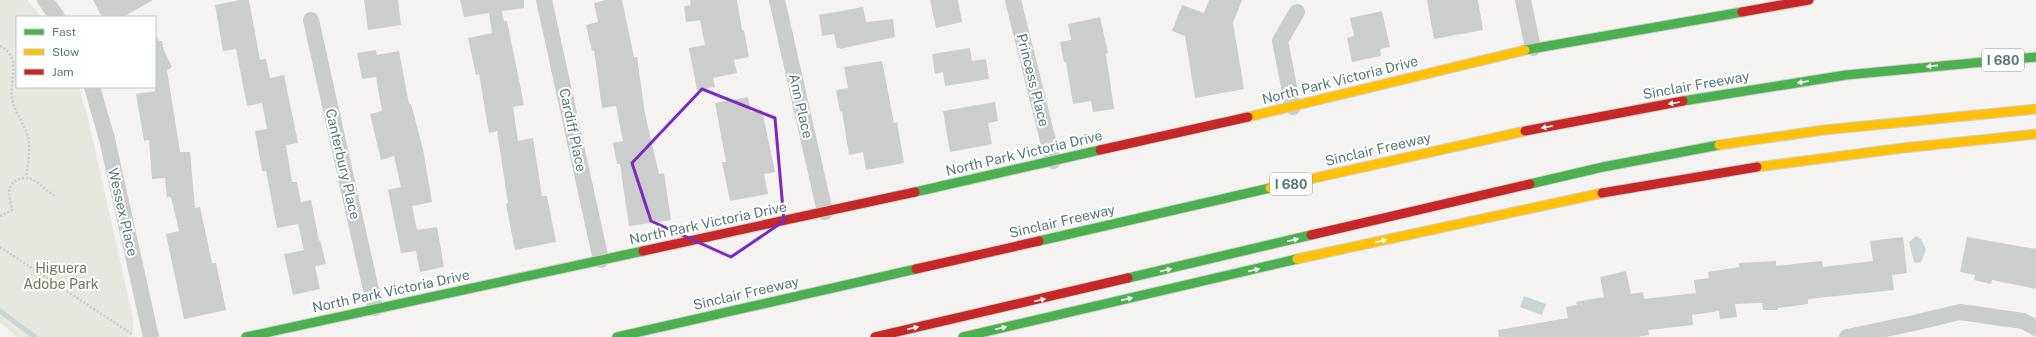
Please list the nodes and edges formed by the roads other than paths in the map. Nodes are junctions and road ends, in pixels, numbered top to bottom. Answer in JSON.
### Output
{"nodes":[{"id":1,"x":45,"y":0,"type":"edge"},
{"id":2,"x":544,"y":0,"type":"edge"},
{"id":3,"x":777,"y":0,"type":"edge"},
{"id":4,"x":1013,"y":0,"type":"edge"},
{"id":5,"x":1523,"y":0,"type":"edge"},
{"id":6,"x":1809,"y":0,"type":"edge"},
{"id":7,"x":1297,"y":12,"type":"dead end"},
{"id":8,"x":57,"y":16,"type":"edge"},
{"id":9,"x":311,"y":20,"type":"dead end"},
{"id":10,"x":1533,"y":48,"type":"junction"},
{"id":11,"x":2036,"y":50,"type":"edge"},
{"id":12,"x":2036,"y":58,"type":"edge"},
{"id":13,"x":1971,"y":62,"type":"junction"},
{"id":14,"x":92,"y":88,"type":"edge"},
{"id":15,"x":1293,"y":107,"type":"junction"},
{"id":16,"x":2036,"y":109,"type":"edge"},
{"id":17,"x":2036,"y":134,"type":"edge"},
{"id":18,"x":1975,"y":139,"type":"junction"},
{"id":19,"x":2036,"y":139,"type":"edge"},
{"id":20,"x":1053,"y":161,"type":"junction"},
{"id":21,"x":824,"y":212,"type":"junction"},
{"id":22,"x":601,"y":260,"type":"junction"},
{"id":23,"x":375,"y":308,"type":"junction"},
{"id":24,"x":2036,"y":328,"type":"edge"},
{"id":25,"x":1916,"y":330,"type":"edge"},
{"id":26,"x":151,"y":337,"type":"edge"},
{"id":27,"x":246,"y":337,"type":"edge"},
{"id":28,"x":617,"y":337,"type":"edge"},
{"id":29,"x":875,"y":337,"type":"edge"},
{"id":30,"x":963,"y":337,"type":"edge"},
{"id":31,"x":1847,"y":337,"type":"edge"}],
"edges":[{"from":1,"to":8,"type":"street"},
{"from":2,"to":22,"type":"street","name":"Cardiff Place"},
{"from":3,"to":21,"type":"street","name":"Ann Place"},
{"from":4,"to":20,"type":"street","name":"Princess Place"},
{"from":5,"to":10,"type":"street"},
{"from":6,"to":10,"type":"main road","name":"North Park Victoria Drive"},
{"from":7,"to":15,"type":"street"},
{"from":9,"to":23,"type":"street","name":"Canterbury Place"},
{"from":10,"to":15,"type":"main road","name":"North Park Victoria Drive"},
{"from":11,"to":13,"type":"main road"},
{"from":12,"to":13,"type":"main road","name":"Sinclair Freeway","number":"I 680"},
{"from":13,"to":28,"type":"main road","name":"Sinclair Freeway","number":"I 680","one_way":true},
{"from":14,"to":26,"type":"street","name":"Wessex Place"},
{"from":15,"to":20,"type":"main road","name":"North Park Victoria Drive"},
{"from":29,"to":16,"type":"main road","one_way":true},
{"from":17,"to":18,"type":"main road"},
{"from":18,"to":19,"type":"main road"},
{"from":30,"to":18,"type":"main road","one_way":true},
{"from":20,"to":21,"type":"main road","name":"North Park Victoria Drive"},
{"from":21,"to":22,"type":"main road","name":"North Park Victoria Drive"},
{"from":22,"to":23,"type":"main road","name":"North Park Victoria Drive"},
{"from":23,"to":27,"type":"main road","name":"North Park Victoria Drive"},
{"from":24,"to":25,"type":"street"},
{"from":25,"to":31,"type":"street"}]}
